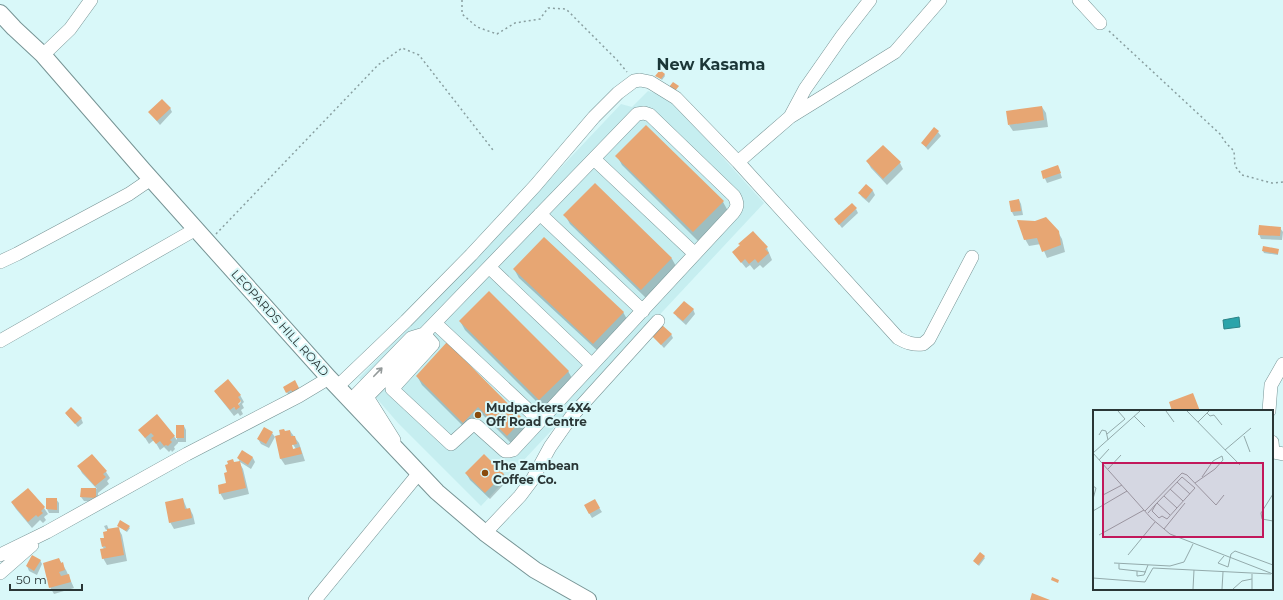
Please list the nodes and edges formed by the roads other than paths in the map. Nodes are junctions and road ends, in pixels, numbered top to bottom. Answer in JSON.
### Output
{"nodes":[{"id":1,"x":91,"y":0,"type":"edge"},
{"id":2,"x":870,"y":0,"type":"edge"},
{"id":3,"x":940,"y":0,"type":"edge"},
{"id":4,"x":1079,"y":0,"type":"edge"},
{"id":5,"x":0,"y":13,"type":"edge"},
{"id":6,"x":1100,"y":22,"type":"road end"},
{"id":7,"x":43,"y":55,"type":"junction"},
{"id":8,"x":790,"y":117,"type":"junction"},
{"id":9,"x":594,"y":159,"type":"junction"},
{"id":10,"x":738,"y":162,"type":"junction"},
{"id":11,"x":151,"y":179,"type":"junction"},
{"id":12,"x":540,"y":214,"type":"junction"},
{"id":13,"x":196,"y":229,"type":"junction"},
{"id":14,"x":695,"y":254,"type":"junction"},
{"id":15,"x":972,"y":257,"type":"dead end"},
{"id":16,"x":0,"y":262,"type":"edge"},
{"id":17,"x":489,"y":267,"type":"junction"},
{"id":18,"x":643,"y":311,"type":"junction"},
{"id":19,"x":658,"y":321,"type":"dead end"},
{"id":20,"x":435,"y":323,"type":"junction"},
{"id":21,"x":424,"y":334,"type":"junction"},
{"id":22,"x":0,"y":341,"type":"edge"},
{"id":23,"x":1283,"y":364,"type":"edge"},
{"id":24,"x":592,"y":365,"type":"junction"},
{"id":25,"x":334,"y":382,"type":"junction"},
{"id":26,"x":359,"y":401,"type":"junction"},
{"id":27,"x":1269,"y":410,"type":"edge"},
{"id":28,"x":540,"y":421,"type":"junction"},
{"id":29,"x":1273,"y":452,"type":"edge"},
{"id":30,"x":1283,"y":454,"type":"edge"},
{"id":31,"x":419,"y":473,"type":"junction"},
{"id":32,"x":47,"y":532,"type":"junction"},
{"id":33,"x":485,"y":533,"type":"junction"},
{"id":34,"x":0,"y":555,"type":"edge"},
{"id":35,"x":0,"y":573,"type":"edge"},
{"id":36,"x":315,"y":600,"type":"edge"},
{"id":37,"x":588,"y":600,"type":"edge"}],
"edges":[{"from":1,"to":7,"type":"street"},
{"from":2,"to":8,"type":"street"},
{"from":3,"to":8,"type":"street"},
{"from":4,"to":6,"type":"street"},
{"from":5,"to":7,"type":"main road","name":"LEOPARDS HILL ROAD"},
{"from":7,"to":11,"type":"main road","name":"LEOPARDS HILL ROAD"},
{"from":8,"to":10,"type":"street"},
{"from":9,"to":12,"type":"street"},
{"from":9,"to":14,"type":"street"},
{"from":9,"to":14,"type":"street"},
{"from":10,"to":15,"type":"street"},
{"from":10,"to":25,"type":"street"},
{"from":11,"to":13,"type":"main road","name":"LEOPARDS HILL ROAD"},
{"from":11,"to":16,"type":"street"},
{"from":12,"to":17,"type":"street"},
{"from":12,"to":18,"type":"street"},
{"from":13,"to":22,"type":"street"},
{"from":13,"to":25,"type":"main road","name":"LEOPARDS HILL ROAD"},
{"from":14,"to":18,"type":"street"},
{"from":17,"to":20,"type":"street"},
{"from":17,"to":24,"type":"street"},
{"from":18,"to":24,"type":"street"},
{"from":19,"to":33,"type":"street"},
{"from":20,"to":21,"type":"street"},
{"from":20,"to":28,"type":"street"},
{"from":21,"to":26,"type":"street"},
{"from":21,"to":28,"type":"street"},
{"from":23,"to":27,"type":"street"},
{"from":24,"to":28,"type":"street"},
{"from":25,"to":26,"type":"main road","name":"LEOPARDS HILL ROAD"},
{"from":25,"to":32,"type":"street"},
{"from":26,"to":31,"type":"main road","name":"LEOPARDS HILL ROAD"},
{"from":29,"to":30,"type":"street"},
{"from":31,"to":33,"type":"main road","name":"LEOPARDS HILL ROAD"},
{"from":31,"to":36,"type":"street"},
{"from":32,"to":34,"type":"street"},
{"from":32,"to":35,"type":"street"},
{"from":33,"to":37,"type":"main road","name":"LEOPARDS HILL ROAD"}]}
